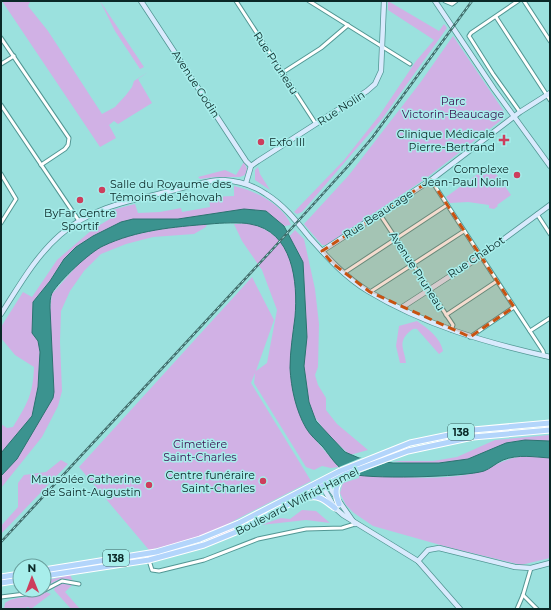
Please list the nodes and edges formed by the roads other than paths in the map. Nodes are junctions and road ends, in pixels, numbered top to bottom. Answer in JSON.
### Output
{"nodes":[{"id":1,"x":141,"y":1,"type":"edge"},
{"id":2,"x":236,"y":1,"type":"edge"},
{"id":3,"x":309,"y":1,"type":"edge"},
{"id":4,"x":384,"y":1,"type":"edge"},
{"id":5,"x":435,"y":1,"type":"edge"},
{"id":6,"x":445,"y":1,"type":"edge"},
{"id":7,"x":456,"y":1,"type":"edge"},
{"id":8,"x":518,"y":1,"type":"edge"},
{"id":9,"x":524,"y":1,"type":"edge"},
{"id":10,"x":496,"y":17,"type":"junction"},
{"id":11,"x":348,"y":25,"type":"junction"},
{"id":12,"x":1,"y":38,"type":"edge"},
{"id":13,"x":550,"y":41,"type":"edge"},
{"id":14,"x":382,"y":46,"type":"junction"},
{"id":15,"x":14,"y":56,"type":"junction"},
{"id":16,"x":1,"y":64,"type":"edge"},
{"id":17,"x":410,"y":64,"type":"dead end"},
{"id":18,"x":282,"y":73,"type":"junction"},
{"id":19,"x":548,"y":94,"type":"edge"},
{"id":20,"x":550,"y":100,"type":"edge"},
{"id":21,"x":1,"y":105,"type":"edge"},
{"id":22,"x":2,"y":111,"type":"edge"},
{"id":23,"x":520,"y":112,"type":"junction"},
{"id":24,"x":514,"y":116,"type":"junction"},
{"id":25,"x":316,"y":124,"type":"junction"},
{"id":26,"x":41,"y":165,"type":"junction"},
{"id":27,"x":252,"y":166,"type":"junction"},
{"id":28,"x":550,"y":166,"type":"edge"},
{"id":29,"x":1,"y":174,"type":"edge"},
{"id":30,"x":431,"y":180,"type":"junction"},
{"id":31,"x":246,"y":183,"type":"junction"},
{"id":32,"x":550,"y":205,"type":"edge"},
{"id":33,"x":447,"y":206,"type":"junction"},
{"id":34,"x":380,"y":213,"type":"junction"},
{"id":35,"x":537,"y":214,"type":"junction"},
{"id":36,"x":79,"y":221,"type":"junction"},
{"id":37,"x":1,"y":223,"type":"edge"},
{"id":38,"x":464,"y":231,"type":"junction"},
{"id":39,"x":550,"y":234,"type":"edge"},
{"id":40,"x":396,"y":239,"type":"junction"},
{"id":41,"x":322,"y":251,"type":"junction"},
{"id":42,"x":481,"y":256,"type":"junction"},
{"id":43,"x":413,"y":264,"type":"junction"},
{"id":44,"x":344,"y":274,"type":"junction"},
{"id":45,"x":498,"y":281,"type":"junction"},
{"id":46,"x":429,"y":289,"type":"junction"},
{"id":47,"x":370,"y":292,"type":"junction"},
{"id":48,"x":514,"y":307,"type":"junction"},
{"id":49,"x":401,"y":308,"type":"junction"},
{"id":50,"x":1,"y":314,"type":"edge"},
{"id":51,"x":446,"y":315,"type":"junction"},
{"id":52,"x":550,"y":318,"type":"edge"},
{"id":53,"x":451,"y":330,"type":"junction"},
{"id":54,"x":530,"y":331,"type":"junction"},
{"id":55,"x":470,"y":337,"type":"junction"},
{"id":56,"x":544,"y":356,"type":"junction"},
{"id":57,"x":550,"y":357,"type":"edge"},
{"id":58,"x":550,"y":423,"type":"edge"},
{"id":59,"x":550,"y":430,"type":"edge"},
{"id":60,"x":346,"y":474,"type":"junction"},
{"id":61,"x":321,"y":480,"type":"junction"},
{"id":62,"x":325,"y":485,"type":"junction"},
{"id":63,"x":294,"y":502,"type":"junction"},
{"id":64,"x":337,"y":506,"type":"junction"},
{"id":65,"x":355,"y":524,"type":"junction"},
{"id":66,"x":147,"y":554,"type":"junction"},
{"id":67,"x":149,"y":560,"type":"junction"},
{"id":68,"x":418,"y":561,"type":"junction"},
{"id":69,"x":550,"y":563,"type":"edge"},
{"id":70,"x":531,"y":568,"type":"junction"},
{"id":71,"x":52,"y":569,"type":"edge"},
{"id":72,"x":12,"y":575,"type":"edge"},
{"id":73,"x":52,"y":575,"type":"edge"},
{"id":74,"x":1,"y":577,"type":"edge"},
{"id":75,"x":12,"y":582,"type":"edge"},
{"id":76,"x":1,"y":584,"type":"edge"},
{"id":77,"x":79,"y":584,"type":"dead end"},
{"id":78,"x":52,"y":587,"type":"edge"},
{"id":79,"x":524,"y":594,"type":"junction"},
{"id":80,"x":12,"y":596,"type":"edge"},
{"id":81,"x":1,"y":597,"type":"edge"},
{"id":82,"x":460,"y":609,"type":"edge"},
{"id":83,"x":517,"y":609,"type":"edge"},
{"id":84,"x":536,"y":609,"type":"edge"}],
"edges":[{"from":1,"to":27,"type":"main road","name":"Avenue Godin"},
{"from":2,"to":18,"type":"street","name":"Rue Pruneau"},
{"from":3,"to":11,"type":"street"},
{"from":4,"to":14,"type":"main road","name":"Rue Nolin"},
{"from":5,"to":24,"type":"main road"},
{"from":6,"to":7,"type":"street"},
{"from":8,"to":10,"type":"street"},
{"from":9,"to":13,"type":"street"},
{"from":10,"to":19,"type":"street"},
{"from":10,"to":23,"type":"street"},
{"from":11,"to":14,"type":"street"},
{"from":11,"to":18,"type":"street"},
{"from":12,"to":15,"type":"street"},
{"from":14,"to":17,"type":"street"},
{"from":14,"to":25,"type":"main road","name":"Rue Nolin"},
{"from":15,"to":16,"type":"street"},
{"from":15,"to":26,"type":"street"},
{"from":18,"to":25,"type":"street","name":"Rue Pruneau"},
{"from":19,"to":20,"type":"street"},
{"from":19,"to":23,"type":"main road","name":"Rue Beaucage"},
{"from":21,"to":22,"type":"street"},
{"from":22,"to":26,"type":"street"},
{"from":23,"to":24,"type":"main road","name":"Rue Beaucage"},
{"from":24,"to":28,"type":"main road"},
{"from":24,"to":30,"type":"main road","name":"Rue Beaucage"},
{"from":25,"to":27,"type":"main road","name":"Rue Nolin"},
{"from":26,"to":36,"type":"street"},
{"from":27,"to":31,"type":"main road"},
{"from":29,"to":37,"type":"street"},
{"from":30,"to":33,"type":"street"},
{"from":30,"to":34,"type":"main road","name":"Rue Beaucage"},
{"from":31,"to":36,"type":"main road"},
{"from":31,"to":41,"type":"main road"},
{"from":32,"to":35,"type":"main road","name":"Rue Chabot"},
{"from":33,"to":38,"type":"street"},
{"from":33,"to":40,"type":"street"},
{"from":34,"to":40,"type":"street","name":"Avenue Pruneau"},
{"from":34,"to":41,"type":"main road","name":"Rue Beaucage"},
{"from":35,"to":39,"type":"street"},
{"from":35,"to":42,"type":"main road","name":"Rue Chabot"},
{"from":36,"to":50,"type":"main road"},
{"from":38,"to":42,"type":"street"},
{"from":38,"to":43,"type":"street"},
{"from":40,"to":43,"type":"street","name":"Avenue Pruneau"},
{"from":40,"to":44,"type":"street"},
{"from":41,"to":44,"type":"main road"},
{"from":42,"to":45,"type":"street"},
{"from":42,"to":46,"type":"main road","name":"Rue Chabot"},
{"from":43,"to":46,"type":"street","name":"Avenue Pruneau"},
{"from":43,"to":47,"type":"street"},
{"from":44,"to":47,"type":"main road"},
{"from":45,"to":48,"type":"street"},
{"from":45,"to":51,"type":"street"},
{"from":46,"to":49,"type":"main road","name":"Rue Chabot"},
{"from":46,"to":51,"type":"street","name":"Avenue Pruneau"},
{"from":47,"to":49,"type":"main road"},
{"from":48,"to":54,"type":"street"},
{"from":48,"to":55,"type":"street"},
{"from":49,"to":53,"type":"main road"},
{"from":51,"to":53,"type":"street","name":"Avenue Pruneau"},
{"from":52,"to":54,"type":"street"},
{"from":53,"to":55,"type":"main road"},
{"from":54,"to":56,"type":"street"},
{"from":55,"to":56,"type":"main road"},
{"from":56,"to":57,"type":"main road"},
{"from":58,"to":61,"type":"main road","name":"Boulevard Wilfrid-Hamel","number":"138"},
{"from":59,"to":60,"type":"main road","name":"Boulevard Wilfrid-Hamel","number":"138"},
{"from":60,"to":62,"type":"main road","name":"Boulevard Wilfrid-Hamel","number":"138"},
{"from":60,"to":64,"type":"main road"},
{"from":61,"to":62,"type":"main road"},
{"from":61,"to":66,"type":"main road","name":"Boulevard Wilfrid-Hamel","number":"138"},
{"from":62,"to":63,"type":"main road","name":"Boulevard Wilfrid-Hamel","number":"138"},
{"from":62,"to":64,"type":"main road"},
{"from":63,"to":64,"type":"main road"},
{"from":63,"to":67,"type":"main road","name":"Boulevard Wilfrid-Hamel","number":"138"},
{"from":64,"to":65,"type":"main road"},
{"from":65,"to":67,"type":"street"},
{"from":65,"to":68,"type":"main road"},
{"from":66,"to":67,"type":"street"},
{"from":66,"to":71,"type":"main road","name":"Boulevard Wilfrid-Hamel","number":"138"},
{"from":67,"to":73,"type":"main road","name":"Boulevard Wilfrid-Hamel","number":"138"},
{"from":68,"to":70,"type":"main road"},
{"from":68,"to":82,"type":"main road"},
{"from":69,"to":70,"type":"main road"},
{"from":70,"to":79,"type":"street"},
{"from":72,"to":74,"type":"main road"},
{"from":75,"to":76,"type":"main road"},
{"from":77,"to":78,"type":"street"},
{"from":79,"to":83,"type":"street"},
{"from":79,"to":84,"type":"street"},
{"from":80,"to":81,"type":"street"}]}
